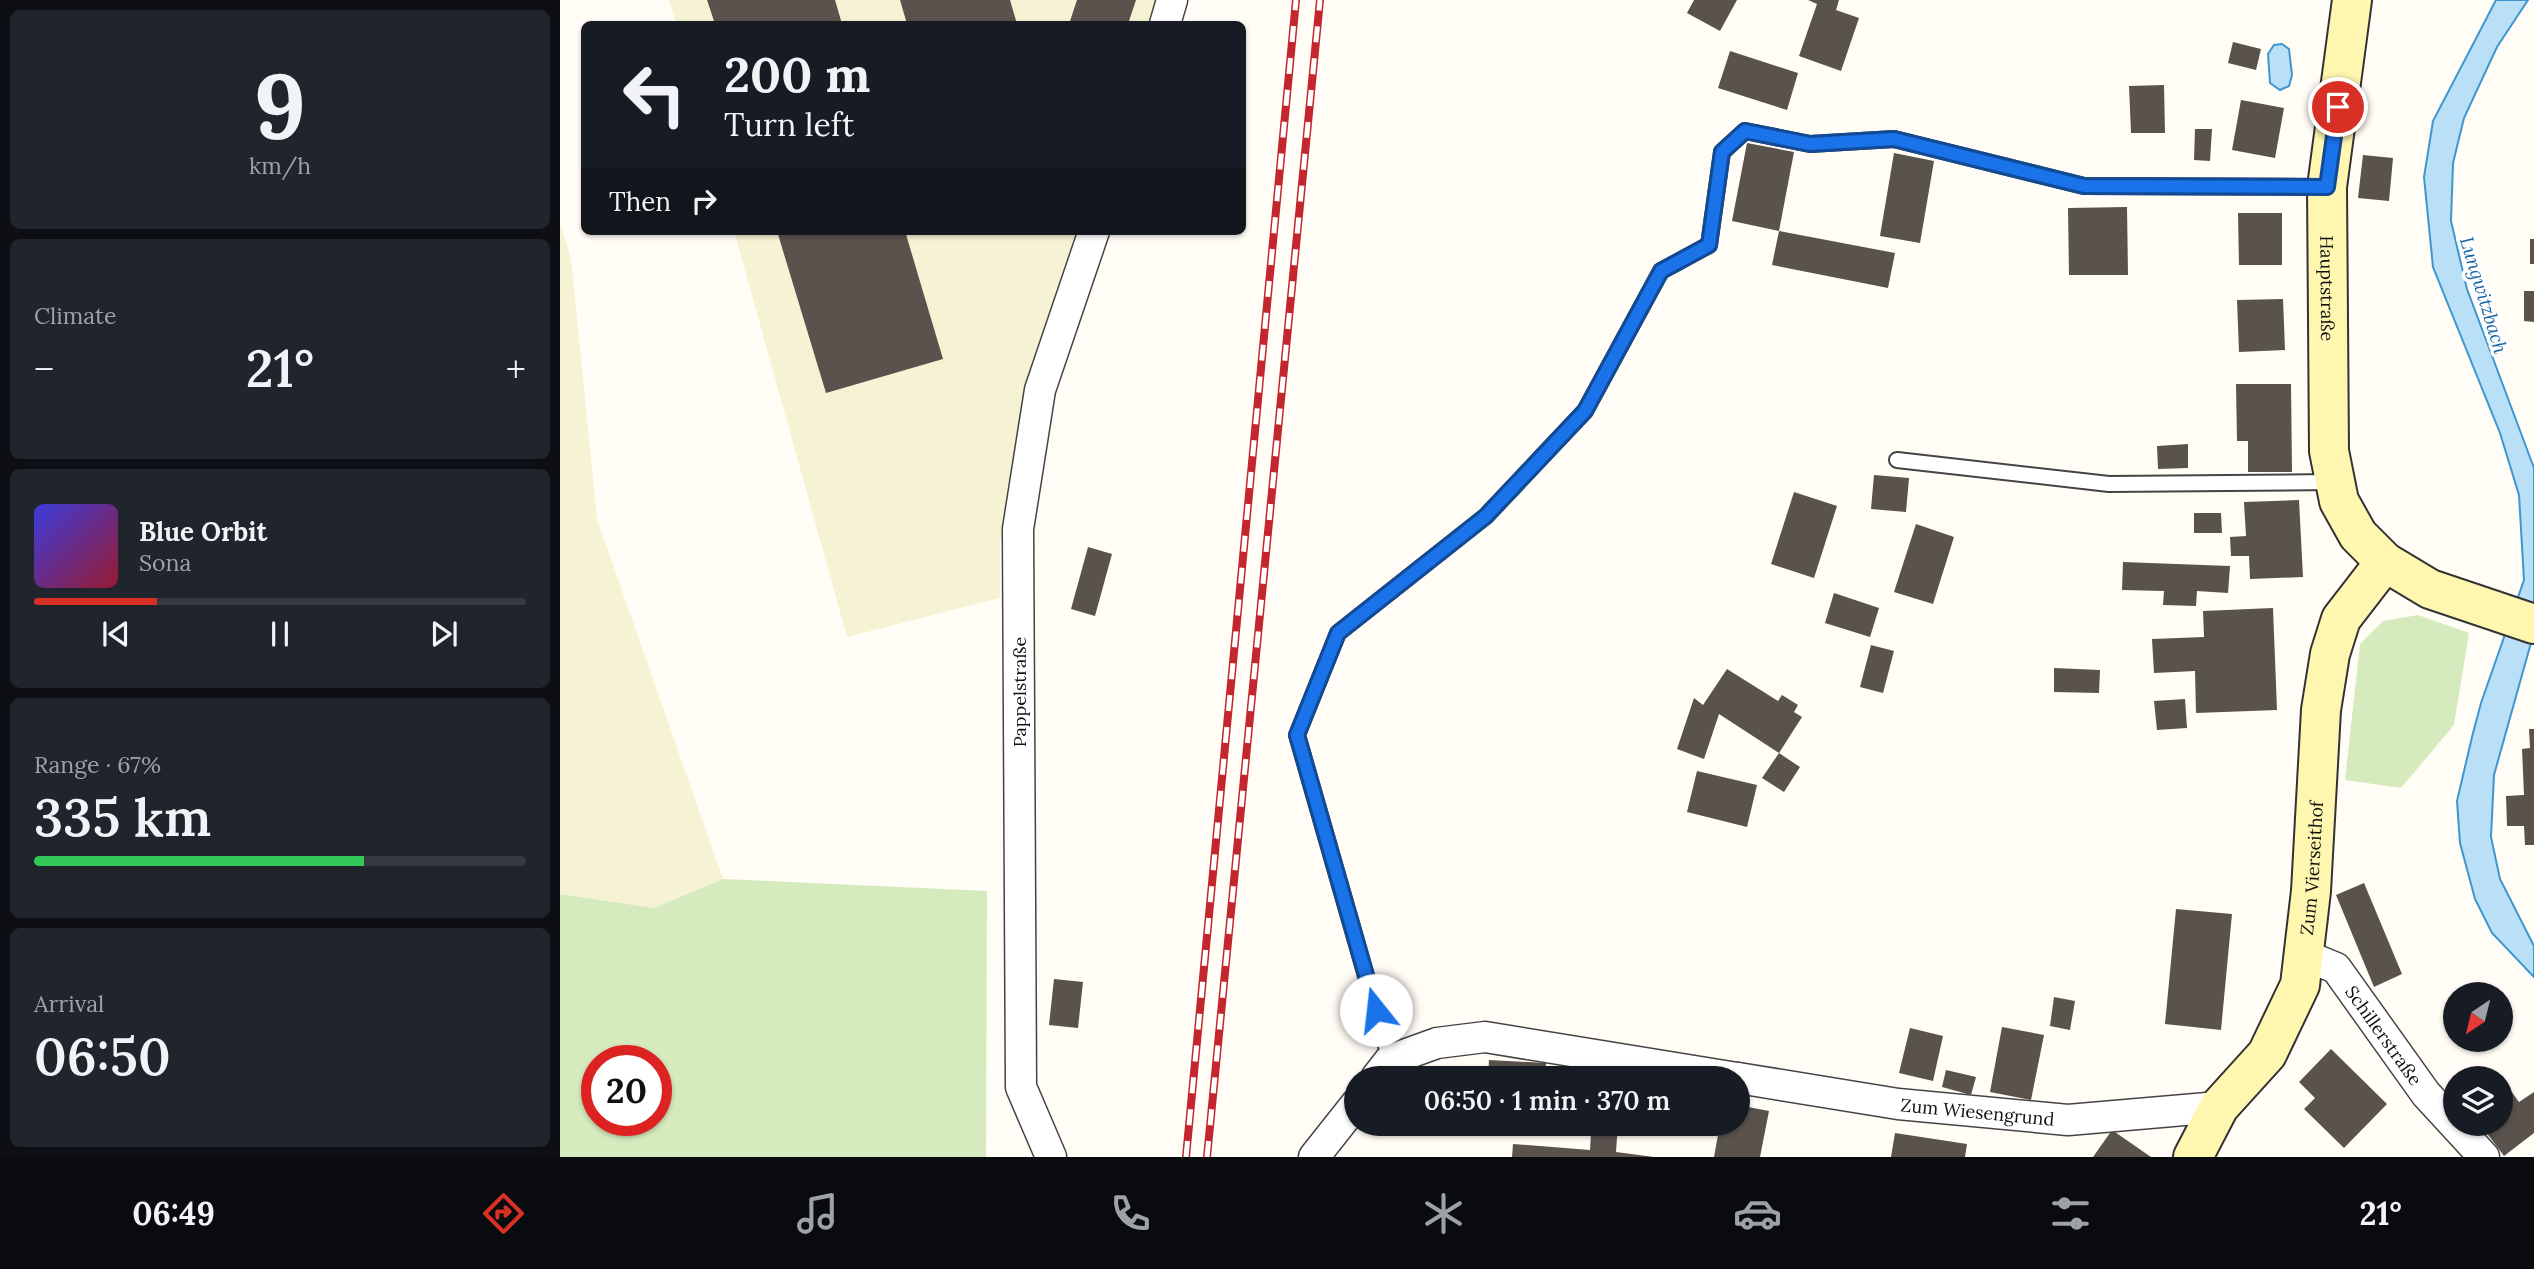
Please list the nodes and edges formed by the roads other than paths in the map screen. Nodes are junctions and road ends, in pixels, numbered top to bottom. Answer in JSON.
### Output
{"nodes":[{"id":1,"x":1172,"y":0,"type":"edge"},
{"id":2,"x":2352,"y":0,"type":"edge"},
{"id":3,"x":1166,"y":21,"type":"edge"},
{"id":4,"x":2327,"y":187,"type":"junction"},
{"id":5,"x":1093,"y":235,"type":"edge"},
{"id":6,"x":1897,"y":460,"type":"dead end"},
{"id":7,"x":2335,"y":482,"type":"junction"},
{"id":8,"x":2385,"y":562,"type":"junction"},
{"id":9,"x":2534,"y":624,"type":"edge"},
{"id":10,"x":2304,"y":956,"type":"junction"},
{"id":11,"x":1382,"y":1066,"type":"edge"},
{"id":12,"x":1389,"y":1066,"type":"edge"},
{"id":13,"x":1664,"y":1066,"type":"edge"},
{"id":14,"x":1750,"y":1080,"type":"edge"},
{"id":15,"x":2219,"y":1107,"type":"junction"},
{"id":16,"x":1344,"y":1119,"type":"edge"},
{"id":17,"x":1051,"y":1157,"type":"edge"},
{"id":18,"x":1314,"y":1157,"type":"edge"},
{"id":19,"x":2193,"y":1157,"type":"edge"},
{"id":20,"x":2484,"y":1157,"type":"edge"}],
"edges":[{"from":1,"to":3,"type":"street"},
{"from":2,"to":4,"type":"street","name":"Hauptstraße"},
{"from":4,"to":7,"type":"street","name":"Hauptstraße"},
{"from":4,"to":11,"type":"lane"},
{"from":5,"to":17,"type":"street","name":"Pappelstraße"},
{"from":6,"to":7,"type":"lane"},
{"from":7,"to":8,"type":"street","name":"Hauptstraße"},
{"from":8,"to":9,"type":"street","name":"Hauptstraße"},
{"from":8,"to":10,"type":"street","name":"Zum Vierseithof"},
{"from":10,"to":15,"type":"street","name":"Zum Vierseithof"},
{"from":10,"to":20,"type":"street","name":"Schillerstraße"},
{"from":12,"to":13,"type":"street","name":"Zum Wiesengrund"},
{"from":14,"to":15,"type":"street","name":"Zum Wiesengrund"},
{"from":15,"to":19,"type":"street","name":"Zum Vierseithof"},
{"from":16,"to":18,"type":"street"}]}
